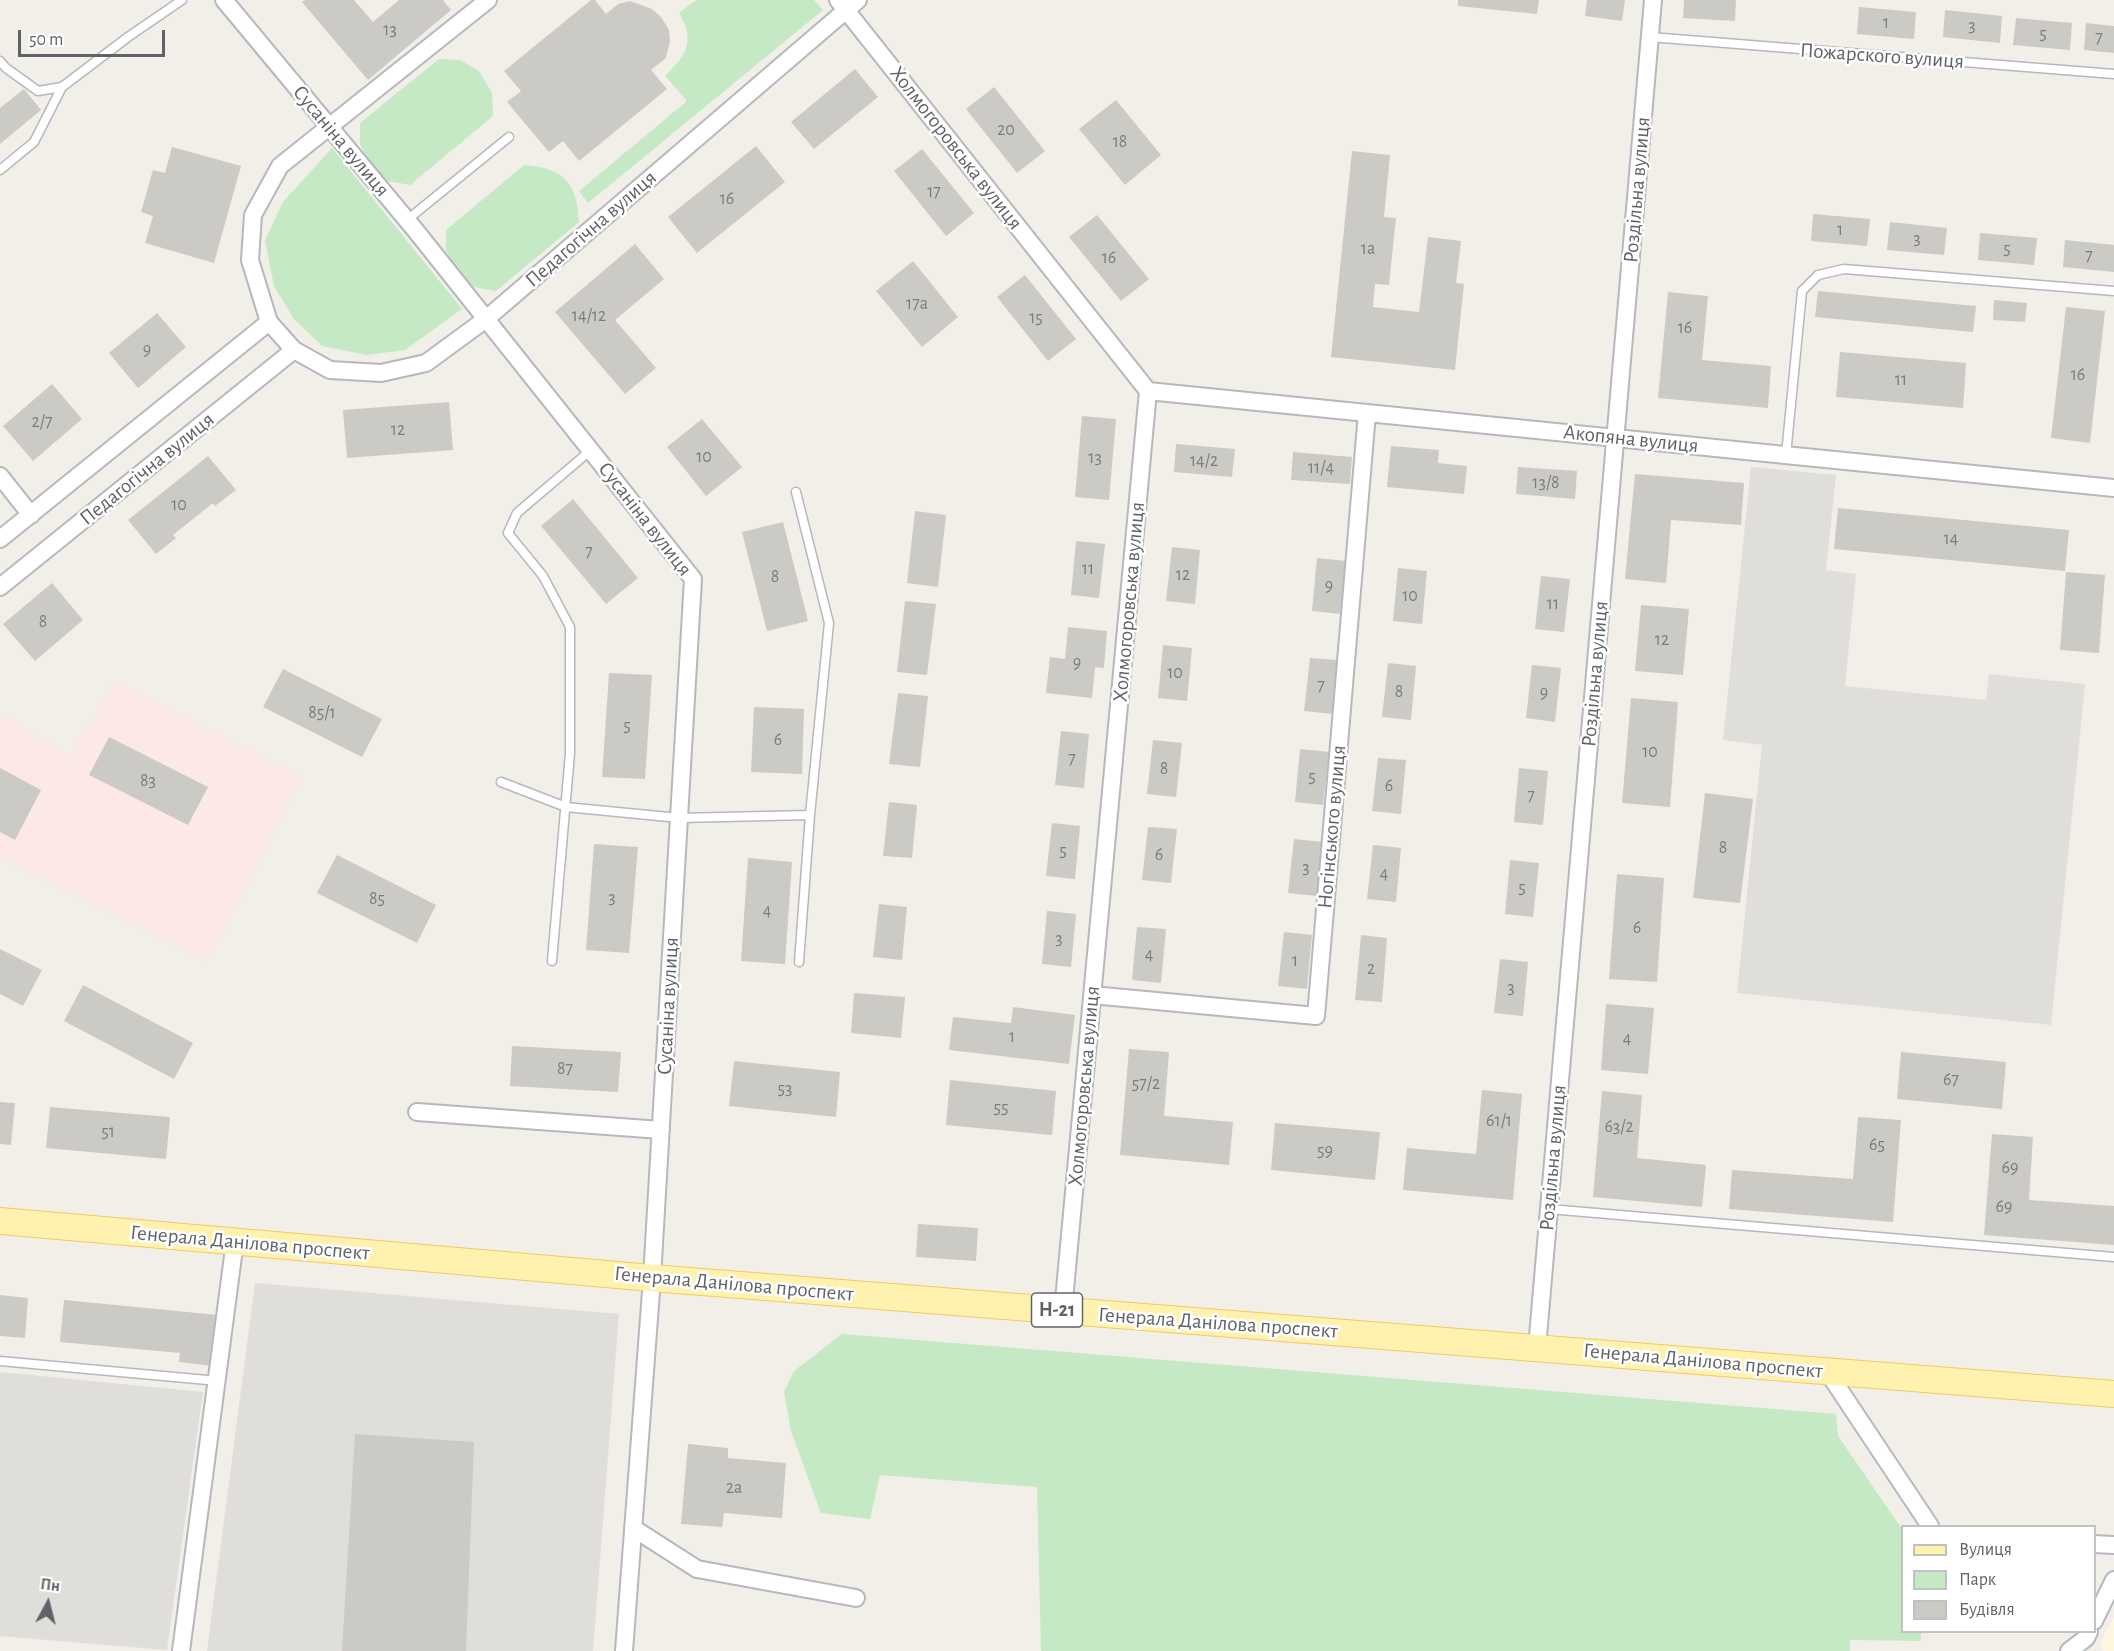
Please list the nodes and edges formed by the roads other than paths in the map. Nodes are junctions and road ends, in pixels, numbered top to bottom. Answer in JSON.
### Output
{"nodes":[{"id":1,"x":182,"y":0,"type":"edge"},
{"id":2,"x":225,"y":0,"type":"edge"},
{"id":3,"x":488,"y":0,"type":"edge"},
{"id":4,"x":1653,"y":0,"type":"edge"},
{"id":5,"x":847,"y":3,"type":"edge"},
{"id":6,"x":1650,"y":38,"type":"junction"},
{"id":7,"x":0,"y":61,"type":"edge"},
{"id":8,"x":2114,"y":74,"type":"edge"},
{"id":9,"x":63,"y":87,"type":"junction"},
{"id":10,"x":330,"y":128,"type":"junction"},
{"id":11,"x":509,"y":137,"type":"dead end"},
{"id":12,"x":0,"y":170,"type":"edge"},
{"id":13,"x":407,"y":220,"type":"junction"},
{"id":14,"x":2114,"y":291,"type":"edge"},
{"id":15,"x":486,"y":320,"type":"junction"},
{"id":16,"x":270,"y":322,"type":"junction"},
{"id":17,"x":294,"y":350,"type":"junction"},
{"id":18,"x":1148,"y":391,"type":"junction"},
{"id":19,"x":1367,"y":413,"type":"junction"},
{"id":20,"x":1615,"y":438,"type":"junction"},
{"id":21,"x":591,"y":450,"type":"junction"},
{"id":22,"x":1786,"y":455,"type":"junction"},
{"id":23,"x":0,"y":476,"type":"edge"},
{"id":24,"x":2114,"y":488,"type":"edge"},
{"id":25,"x":796,"y":492,"type":"dead end"},
{"id":26,"x":31,"y":515,"type":"junction"},
{"id":27,"x":0,"y":539,"type":"edge"},
{"id":28,"x":0,"y":587,"type":"edge"},
{"id":29,"x":501,"y":782,"type":"dead end"},
{"id":30,"x":566,"y":807,"type":"junction"},
{"id":31,"x":810,"y":815,"type":"junction"},
{"id":32,"x":679,"y":818,"type":"junction"},
{"id":33,"x":552,"y":961,"type":"dead end"},
{"id":34,"x":799,"y":962,"type":"dead end"},
{"id":35,"x":1092,"y":995,"type":"junction"},
{"id":36,"x":417,"y":1112,"type":"dead end"},
{"id":37,"x":661,"y":1130,"type":"junction"},
{"id":38,"x":1549,"y":1209,"type":"junction"},
{"id":39,"x":0,"y":1221,"type":"edge"},
{"id":40,"x":235,"y":1241,"type":"junction"},
{"id":41,"x":2114,"y":1257,"type":"edge"},
{"id":42,"x":652,"y":1278,"type":"junction"},
{"id":43,"x":1064,"y":1311,"type":"junction"},
{"id":44,"x":1537,"y":1348,"type":"junction"},
{"id":45,"x":0,"y":1361,"type":"edge"},
{"id":46,"x":1827,"y":1371,"type":"junction"},
{"id":47,"x":218,"y":1380,"type":"junction"},
{"id":48,"x":2114,"y":1394,"type":"edge"},
{"id":49,"x":1929,"y":1525,"type":"edge"},
{"id":50,"x":633,"y":1528,"type":"junction"},
{"id":51,"x":2096,"y":1544,"type":"edge"},
{"id":52,"x":2114,"y":1545,"type":"edge"},
{"id":53,"x":2114,"y":1580,"type":"edge"},
{"id":54,"x":856,"y":1598,"type":"dead end"},
{"id":55,"x":2096,"y":1617,"type":"edge"},
{"id":56,"x":2088,"y":1633,"type":"edge"},
{"id":57,"x":182,"y":1651,"type":"edge"},
{"id":58,"x":624,"y":1651,"type":"edge"},
{"id":59,"x":2069,"y":1651,"type":"edge"}],
"edges":[{"from":1,"to":9,"type":"lane"},
{"from":2,"to":10,"type":"street","name":"Сусаніна вулиця"},
{"from":3,"to":10,"type":"street","name":"Педагогічна вулиця"},
{"from":4,"to":6,"type":"street","name":"Роздільна вулиця"},
{"from":5,"to":15,"type":"street","name":"Педагогічна вулиця"},
{"from":5,"to":18,"type":"street","name":"Холмогоровська вулиця"},
{"from":6,"to":8,"type":"lane","name":"Пожарского вулиця"},
{"from":6,"to":20,"type":"street","name":"Роздільна вулиця"},
{"from":7,"to":9,"type":"lane"},
{"from":9,"to":12,"type":"lane"},
{"from":10,"to":13,"type":"street","name":"Сусаніна вулиця"},
{"from":10,"to":16,"type":"street","name":"Педагогічна вулиця"},
{"from":11,"to":13,"type":"lane"},
{"from":13,"to":15,"type":"street","name":"Сусаніна вулиця"},
{"from":14,"to":22,"type":"lane"},
{"from":15,"to":17,"type":"street","name":"Педагогічна вулиця"},
{"from":15,"to":21,"type":"street","name":"Сусаніна вулиця"},
{"from":16,"to":17,"type":"street","name":"Педагогічна вулиця"},
{"from":16,"to":26,"type":"street","name":"Педагогічна вулиця"},
{"from":17,"to":28,"type":"street","name":"Педагогічна вулиця"},
{"from":18,"to":19,"type":"street","name":"Акопяна вулиця"},
{"from":18,"to":35,"type":"street","name":"Холмогоровська вулиця"},
{"from":19,"to":20,"type":"street","name":"Акопяна вулиця"},
{"from":19,"to":35,"type":"street","name":"Ногінського вулиця"},
{"from":20,"to":22,"type":"street","name":"Акопяна вулиця"},
{"from":20,"to":38,"type":"street","name":"Роздільна вулиця"},
{"from":21,"to":30,"type":"lane"},
{"from":21,"to":32,"type":"street","name":"Сусаніна вулиця"},
{"from":22,"to":24,"type":"street","name":"Акопяна вулиця"},
{"from":23,"to":26,"type":"street"},
{"from":25,"to":31,"type":"lane"},
{"from":26,"to":27,"type":"street","name":"Педагогічна вулиця"},
{"from":29,"to":30,"type":"lane"},
{"from":30,"to":32,"type":"lane"},
{"from":30,"to":33,"type":"lane"},
{"from":31,"to":32,"type":"lane"},
{"from":31,"to":34,"type":"lane"},
{"from":32,"to":37,"type":"street","name":"Сусаніна вулиця"},
{"from":35,"to":43,"type":"street","name":"Холмогоровська вулиця"},
{"from":36,"to":37,"type":"street"},
{"from":37,"to":42,"type":"street","name":"Сусаніна вулиця"},
{"from":38,"to":41,"type":"lane"},
{"from":38,"to":44,"type":"street","name":"Роздільна вулиця"},
{"from":39,"to":40,"type":"main road","name":"Генерала Данілова проспект","number":"Н-21"},
{"from":40,"to":42,"type":"main road","name":"Генерала Данілова проспект","number":"Н-21"},
{"from":40,"to":47,"type":"street"},
{"from":42,"to":43,"type":"main road","name":"Генерала Данілова проспект","number":"Н-21"},
{"from":42,"to":50,"type":"street","name":"Сусаніна вулиця"},
{"from":43,"to":44,"type":"main road","name":"Генерала Данілова проспект","number":"Н-21"},
{"from":44,"to":46,"type":"main road","name":"Генерала Данілова проспект","number":"Н-21"},
{"from":45,"to":47,"type":"lane"},
{"from":46,"to":48,"type":"main road","name":"Генерала Данілова проспект","number":"Н-21"},
{"from":46,"to":49,"type":"street"},
{"from":47,"to":57,"type":"street"},
{"from":50,"to":54,"type":"street"},
{"from":50,"to":58,"type":"street","name":"Сусаніна вулиця"},
{"from":51,"to":52,"type":"street"},
{"from":53,"to":55,"type":"street"},
{"from":56,"to":59,"type":"street"}]}
